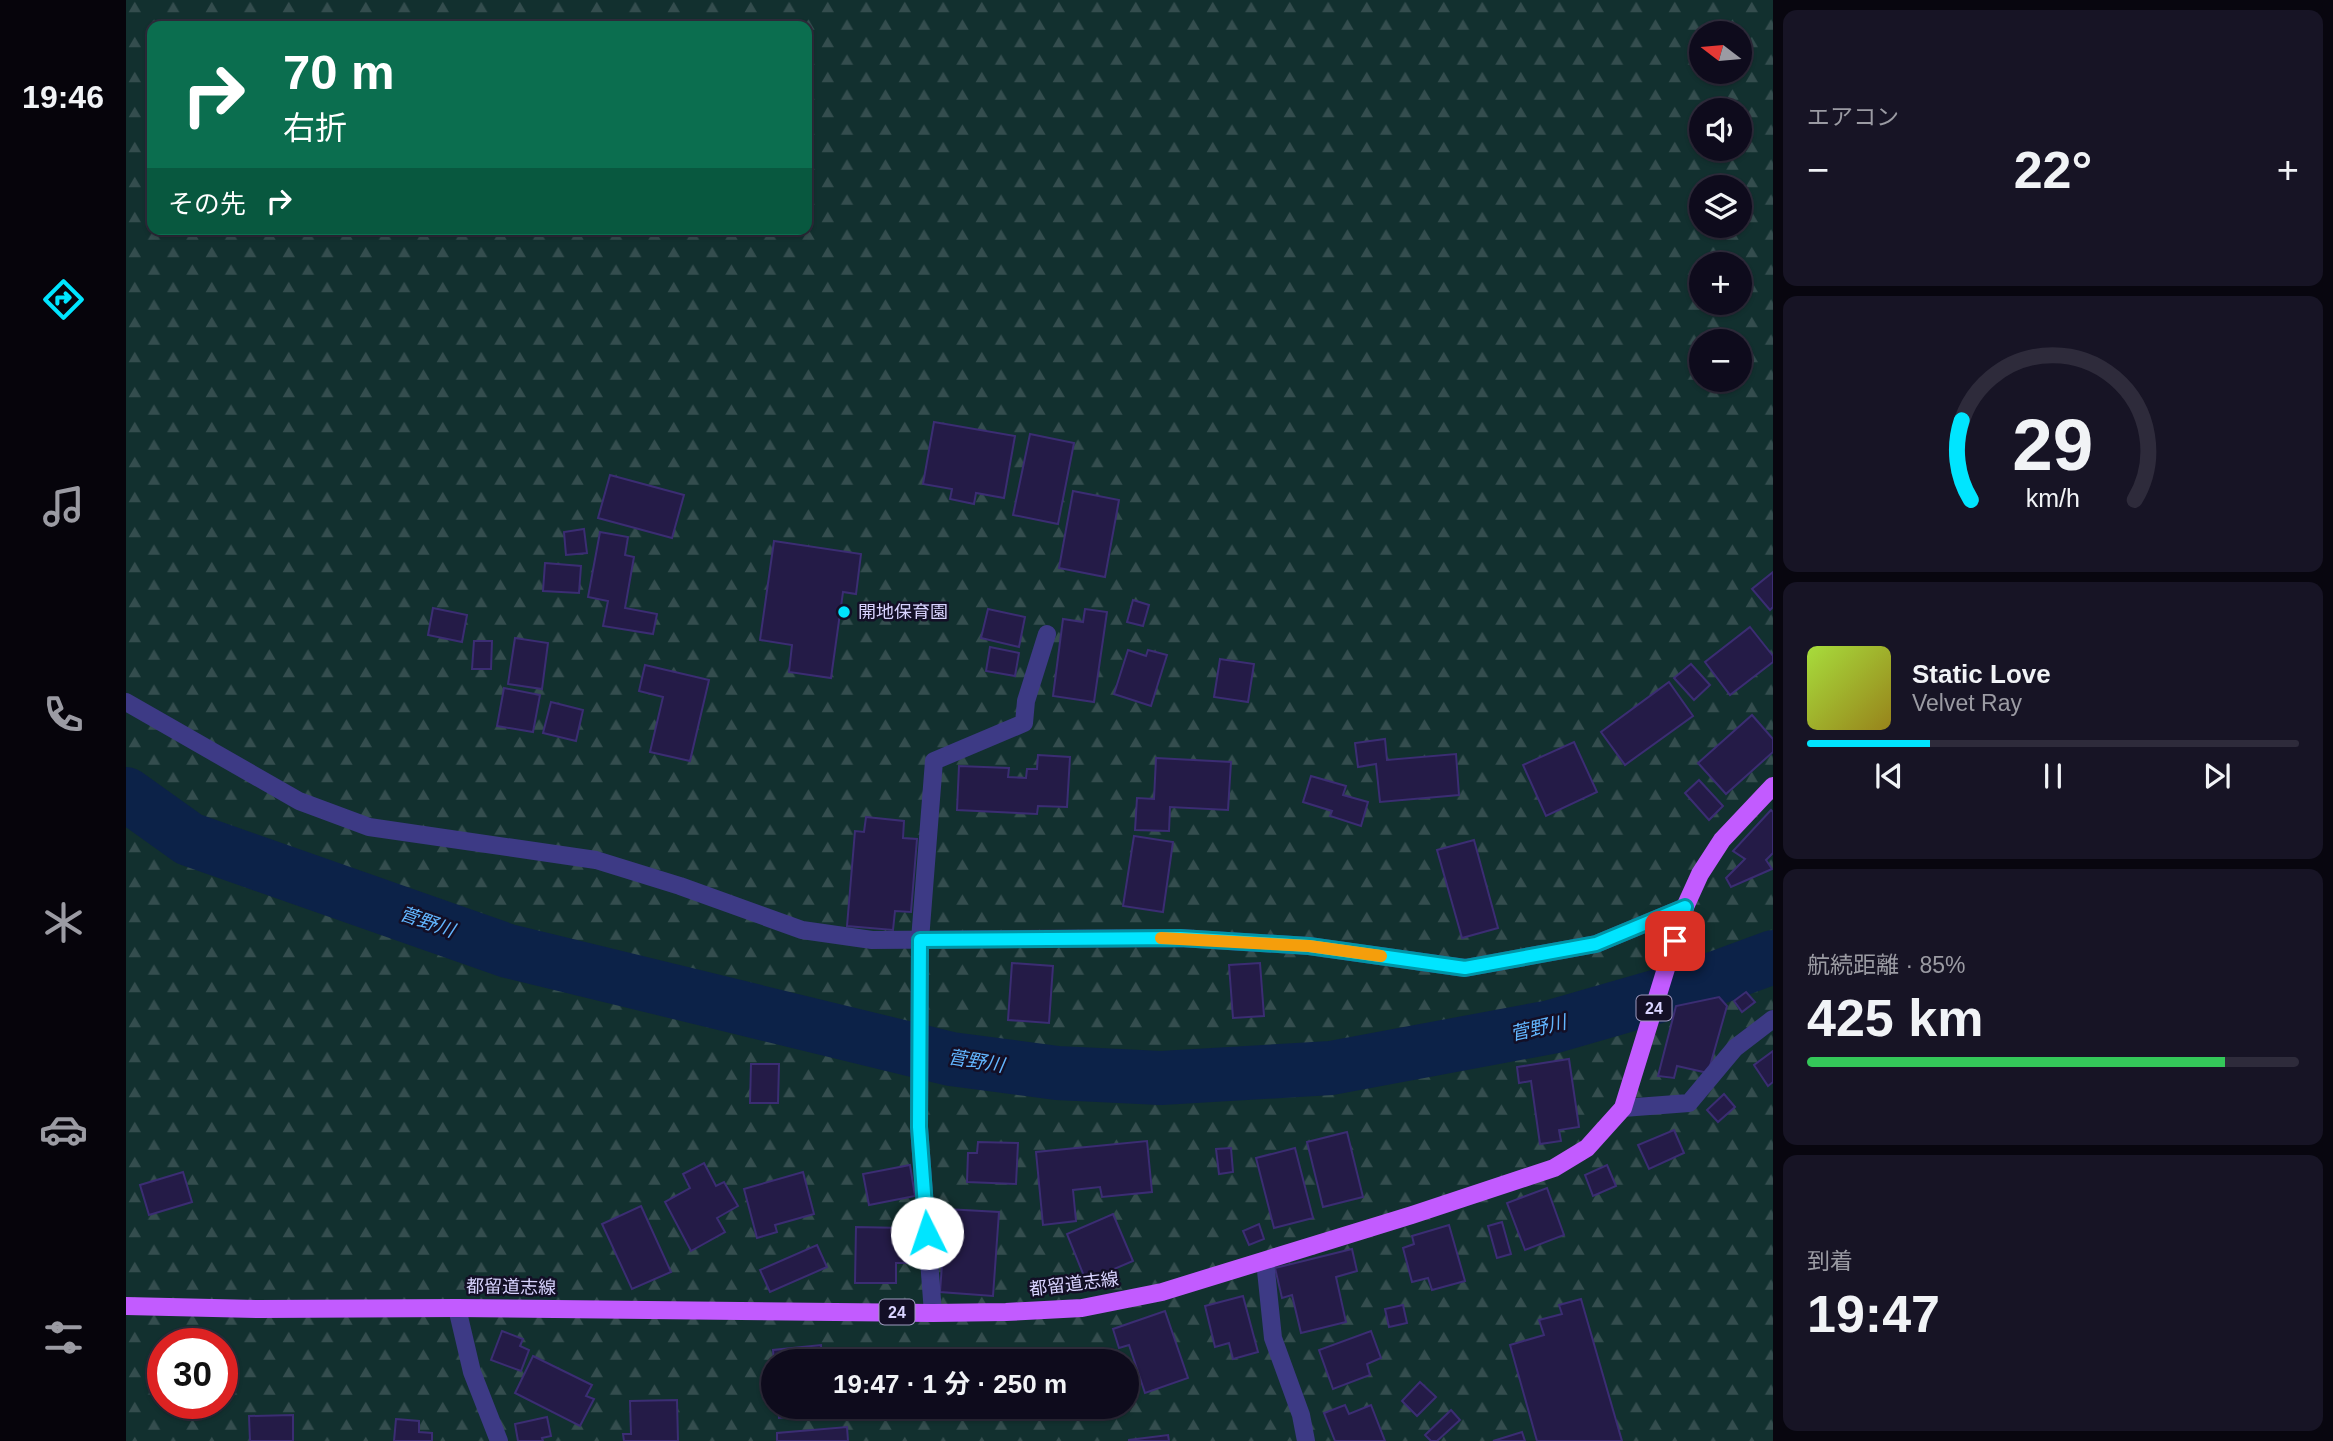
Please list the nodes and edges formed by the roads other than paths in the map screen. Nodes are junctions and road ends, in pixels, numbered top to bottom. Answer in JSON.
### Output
{"nodes":[{"id":1,"x":1047,"y":634,"type":"dead end"},
{"id":2,"x":126,"y":702,"type":"edge"},
{"id":3,"x":1773,"y":786,"type":"edge"},
{"id":4,"x":1685,"y":907,"type":"junction"},
{"id":5,"x":920,"y":940,"type":"junction"},
{"id":6,"x":1773,"y":1019,"type":"edge"},
{"id":7,"x":1623,"y":1108,"type":"junction"},
{"id":8,"x":1265,"y":1261,"type":"junction"},
{"id":9,"x":126,"y":1306,"type":"edge"},
{"id":10,"x":457,"y":1308,"type":"junction"},
{"id":11,"x":933,"y":1312,"type":"junction"},
{"id":12,"x":499,"y":1441,"type":"edge"},
{"id":13,"x":1306,"y":1441,"type":"edge"}],
"edges":[{"from":1,"to":5,"type":"street"},
{"from":2,"to":5,"type":"street"},
{"from":3,"to":4,"type":"main road","name":"都留道志線","number":"24"},
{"from":4,"to":5,"type":"street"},
{"from":4,"to":7,"type":"main road","name":"都留道志線","number":"24"},
{"from":5,"to":11,"type":"street"},
{"from":6,"to":7,"type":"street"},
{"from":7,"to":8,"type":"main road","name":"都留道志線","number":"24"},
{"from":8,"to":11,"type":"main road","name":"都留道志線","number":"24"},
{"from":8,"to":13,"type":"street"},
{"from":9,"to":10,"type":"main road","name":"都留道志線","number":"24"},
{"from":10,"to":11,"type":"main road","name":"都留道志線","number":"24"},
{"from":10,"to":12,"type":"street"}]}
